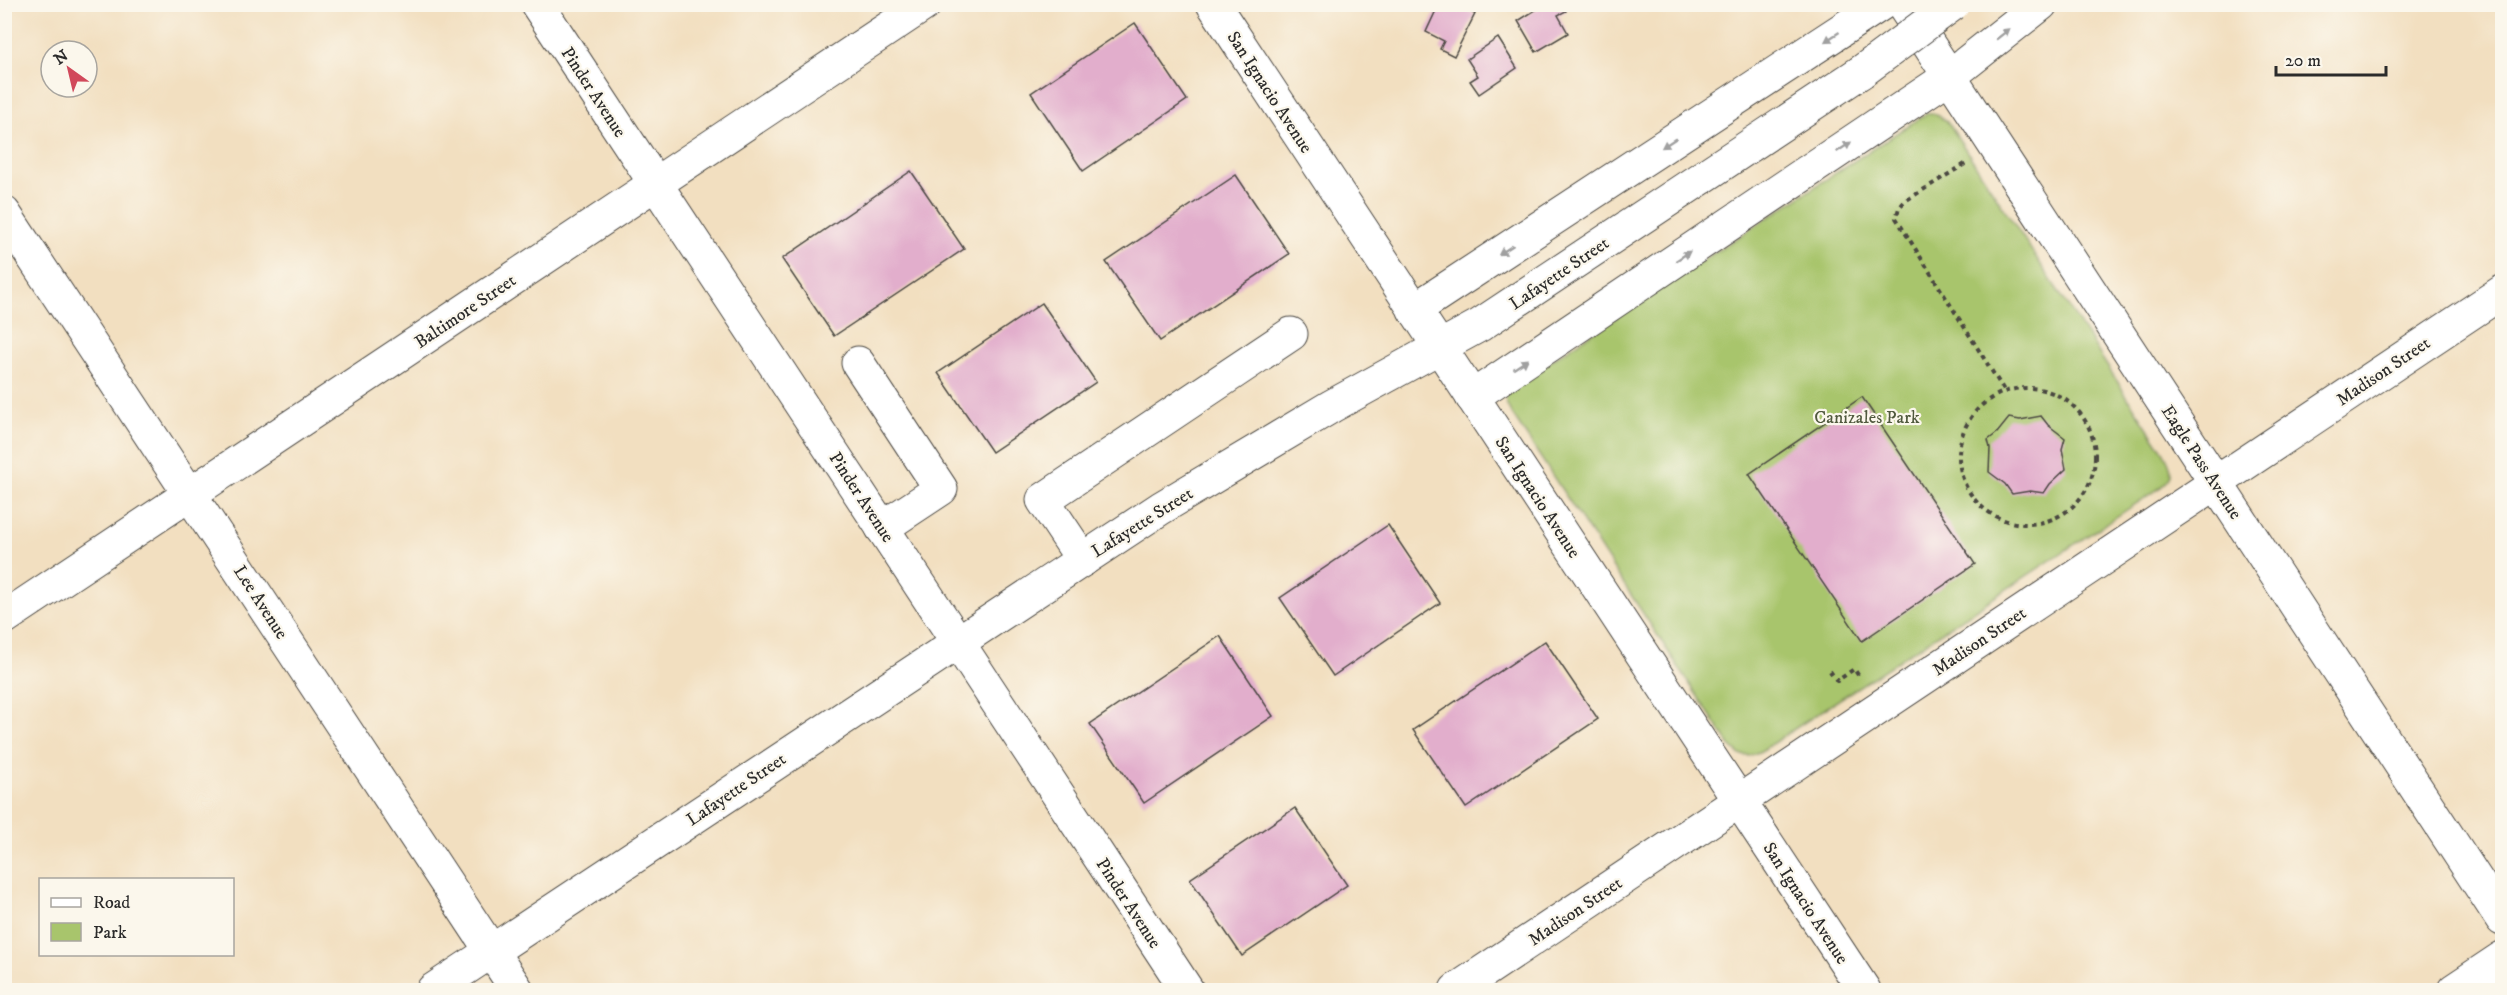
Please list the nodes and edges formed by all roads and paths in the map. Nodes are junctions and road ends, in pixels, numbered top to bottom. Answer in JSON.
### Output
{"nodes":[{"id":1,"x":537,"y":4,"type":"edge"},
{"id":2,"x":926,"y":4,"type":"edge"},
{"id":3,"x":1213,"y":4,"type":"edge"},
{"id":4,"x":1881,"y":4,"type":"edge"},
{"id":5,"x":1902,"y":4,"type":"edge"},
{"id":6,"x":1953,"y":4,"type":"edge"},
{"id":7,"x":2041,"y":4,"type":"edge"},
{"id":8,"x":1950,"y":76,"type":"junction"},
{"id":9,"x":1968,"y":162,"type":"dead end"},
{"id":10,"x":655,"y":184,"type":"junction"},
{"id":11,"x":4,"y":213,"type":"edge"},
{"id":12,"x":2502,"y":292,"type":"edge"},
{"id":13,"x":1414,"y":310,"type":"junction"},
{"id":14,"x":1291,"y":334,"type":"dead end"},
{"id":15,"x":1439,"y":348,"type":"junction"},
{"id":16,"x":858,"y":363,"type":"dead end"},
{"id":17,"x":2005,"y":392,"type":"junction"},
{"id":18,"x":1472,"y":397,"type":"junction"},
{"id":19,"x":2216,"y":482,"type":"junction"},
{"id":20,"x":190,"y":494,"type":"junction"},
{"id":21,"x":882,"y":528,"type":"junction"},
{"id":22,"x":1083,"y":560,"type":"junction"},
{"id":23,"x":4,"y":618,"type":"edge"},
{"id":24,"x":957,"y":642,"type":"junction"},
{"id":25,"x":1830,"y":671,"type":"dead end"},
{"id":26,"x":1862,"y":681,"type":"dead end"},
{"id":27,"x":1739,"y":801,"type":"junction"},
{"id":28,"x":2502,"y":920,"type":"edge"},
{"id":29,"x":491,"y":952,"type":"junction"},
{"id":30,"x":2502,"y":958,"type":"edge"},
{"id":31,"x":433,"y":990,"type":"edge"},
{"id":32,"x":517,"y":990,"type":"edge"},
{"id":33,"x":1187,"y":990,"type":"edge"},
{"id":34,"x":1456,"y":990,"type":"edge"},
{"id":35,"x":1864,"y":990,"type":"edge"},
{"id":36,"x":2454,"y":990,"type":"edge"}],
"edges":[{"from":1,"to":10,"type":"street","name":"Pinder Avenue"},
{"from":2,"to":10,"type":"street","name":"Baltimore Street"},
{"from":3,"to":13,"type":"street","name":"San Ignacio Avenue"},
{"from":4,"to":13,"type":"street","one_way":true},
{"from":5,"to":8,"type":"street","name":"Eagle Pass Avenue"},
{"from":6,"to":15,"type":"street","name":"Lafayette Street","bridge":true},
{"from":8,"to":7,"type":"street","one_way":true},
{"from":18,"to":8,"type":"street","one_way":true},
{"from":8,"to":19,"type":"street","name":"Eagle Pass Avenue"},
{"from":9,"to":17,"type":"path"},
{"from":10,"to":20,"type":"street","name":"Baltimore Street"},
{"from":10,"to":21,"type":"street","name":"Pinder Avenue"},
{"from":11,"to":20,"type":"street","name":"Lee Avenue"},
{"from":12,"to":19,"type":"street","name":"Madison Street"},
{"from":13,"to":15,"type":"street","name":"San Ignacio Avenue"},
{"from":14,"to":22,"type":"street"},
{"from":15,"to":18,"type":"street","name":"San Ignacio Avenue"},
{"from":15,"to":22,"type":"street","name":"Lafayette Street"},
{"from":16,"to":21,"type":"street"},
{"from":17,"to":17,"type":"path"},
{"from":18,"to":27,"type":"street","name":"San Ignacio Avenue"},
{"from":19,"to":27,"type":"street","name":"Madison Street"},
{"from":19,"to":28,"type":"street","name":"Eagle Pass Avenue"},
{"from":20,"to":23,"type":"street","name":"Baltimore Street"},
{"from":20,"to":29,"type":"street","name":"Lee Avenue"},
{"from":21,"to":24,"type":"street","name":"Pinder Avenue"},
{"from":22,"to":24,"type":"street","name":"Lafayette Street"},
{"from":24,"to":29,"type":"street","name":"Lafayette Street"},
{"from":24,"to":33,"type":"street","name":"Pinder Avenue"},
{"from":25,"to":26,"type":"path"},
{"from":27,"to":34,"type":"street","name":"Madison Street"},
{"from":27,"to":35,"type":"street","name":"San Ignacio Avenue"},
{"from":29,"to":31,"type":"street","name":"Lafayette Street"},
{"from":29,"to":32,"type":"street","name":"Lee Avenue"},
{"from":30,"to":36,"type":"street"}]}
